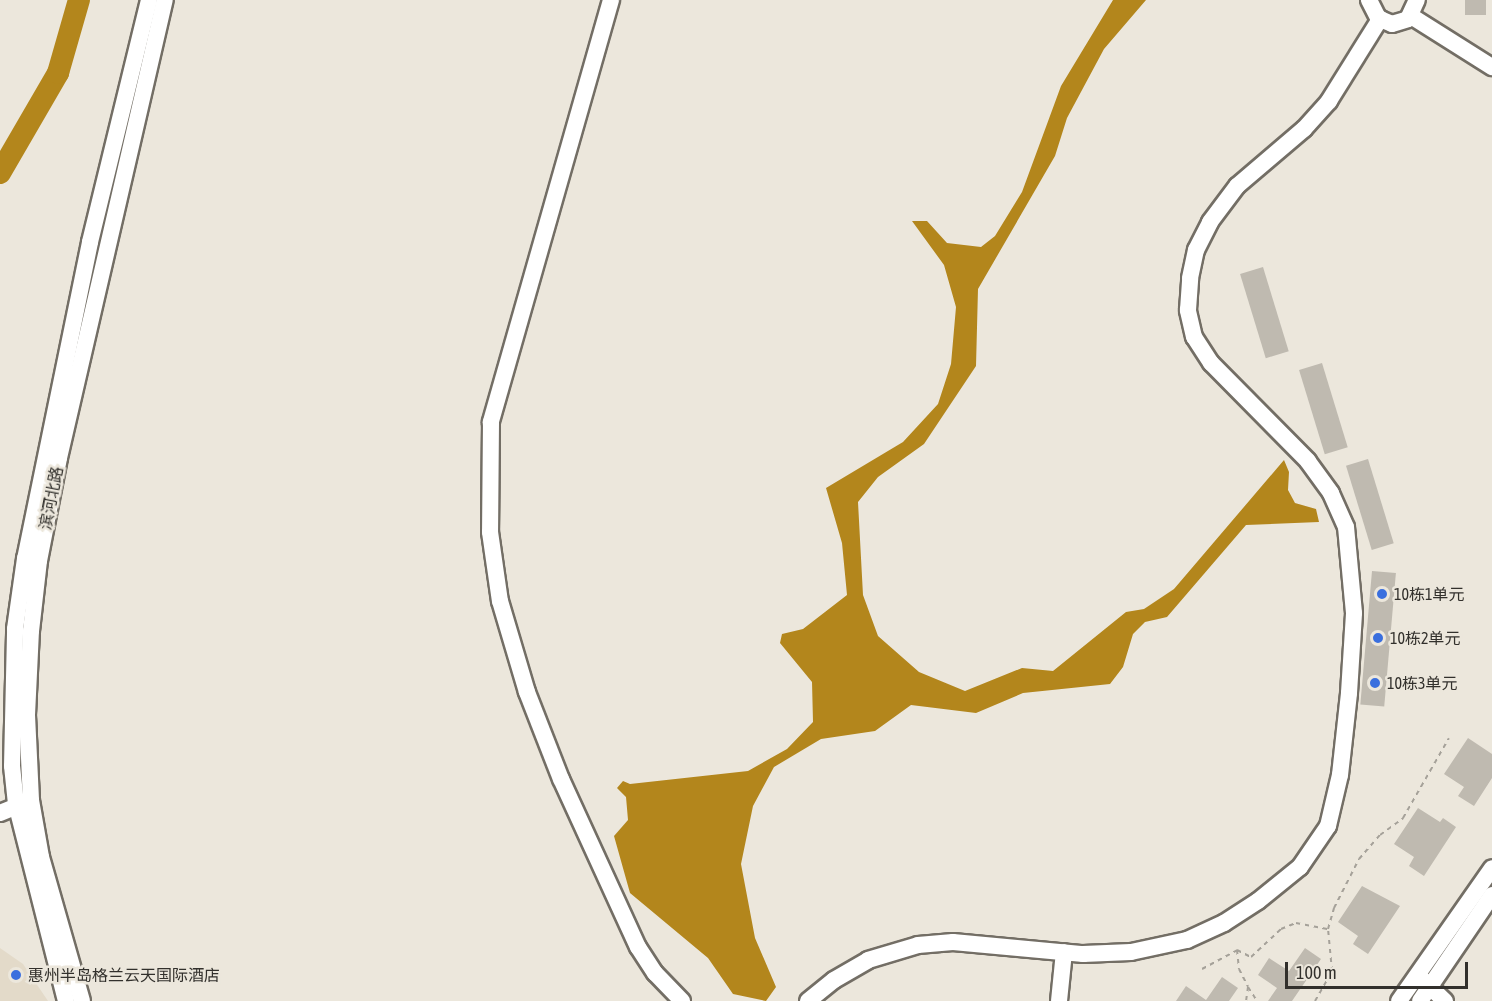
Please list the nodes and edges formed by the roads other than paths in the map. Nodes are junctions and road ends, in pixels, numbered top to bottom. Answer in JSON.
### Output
{"nodes":[{"id":1,"x":149,"y":0,"type":"edge"},
{"id":2,"x":165,"y":0,"type":"edge"},
{"id":3,"x":611,"y":0,"type":"edge"},
{"id":4,"x":1369,"y":0,"type":"edge"},
{"id":5,"x":1414,"y":8,"type":"edge"},
{"id":6,"x":1380,"y":19,"type":"junction"},
{"id":7,"x":1492,"y":67,"type":"edge"},
{"id":8,"x":24,"y":803,"type":"junction"},
{"id":9,"x":0,"y":813,"type":"edge"},
{"id":10,"x":1492,"y":868,"type":"edge"},
{"id":11,"x":1492,"y":895,"type":"edge"},
{"id":12,"x":1064,"y":952,"type":"junction"},
{"id":13,"x":1408,"y":988,"type":"edge"},
{"id":14,"x":1423,"y":997,"type":"edge"},
{"id":15,"x":66,"y":1001,"type":"edge"},
{"id":16,"x":82,"y":1001,"type":"edge"},
{"id":17,"x":682,"y":1001,"type":"edge"},
{"id":18,"x":808,"y":1001,"type":"edge"},
{"id":19,"x":1059,"y":1001,"type":"edge"},
{"id":20,"x":1445,"y":1001,"type":"edge"}],
"edges":[{"from":1,"to":8,"type":"street"},
{"from":2,"to":8,"type":"street","name":"滨河北路"},
{"from":3,"to":17,"type":"street"},
{"from":4,"to":6,"type":"street"},
{"from":5,"to":6,"type":"street"},
{"from":5,"to":7,"type":"street"},
{"from":6,"to":12,"type":"street"},
{"from":8,"to":9,"type":"street"},
{"from":8,"to":15,"type":"street"},
{"from":8,"to":16,"type":"street","name":"滨河北路"},
{"from":10,"to":13,"type":"street"},
{"from":11,"to":14,"type":"street"},
{"from":12,"to":18,"type":"street"},
{"from":12,"to":19,"type":"street"},
{"from":13,"to":14,"type":"street"},
{"from":14,"to":20,"type":"street"}]}
